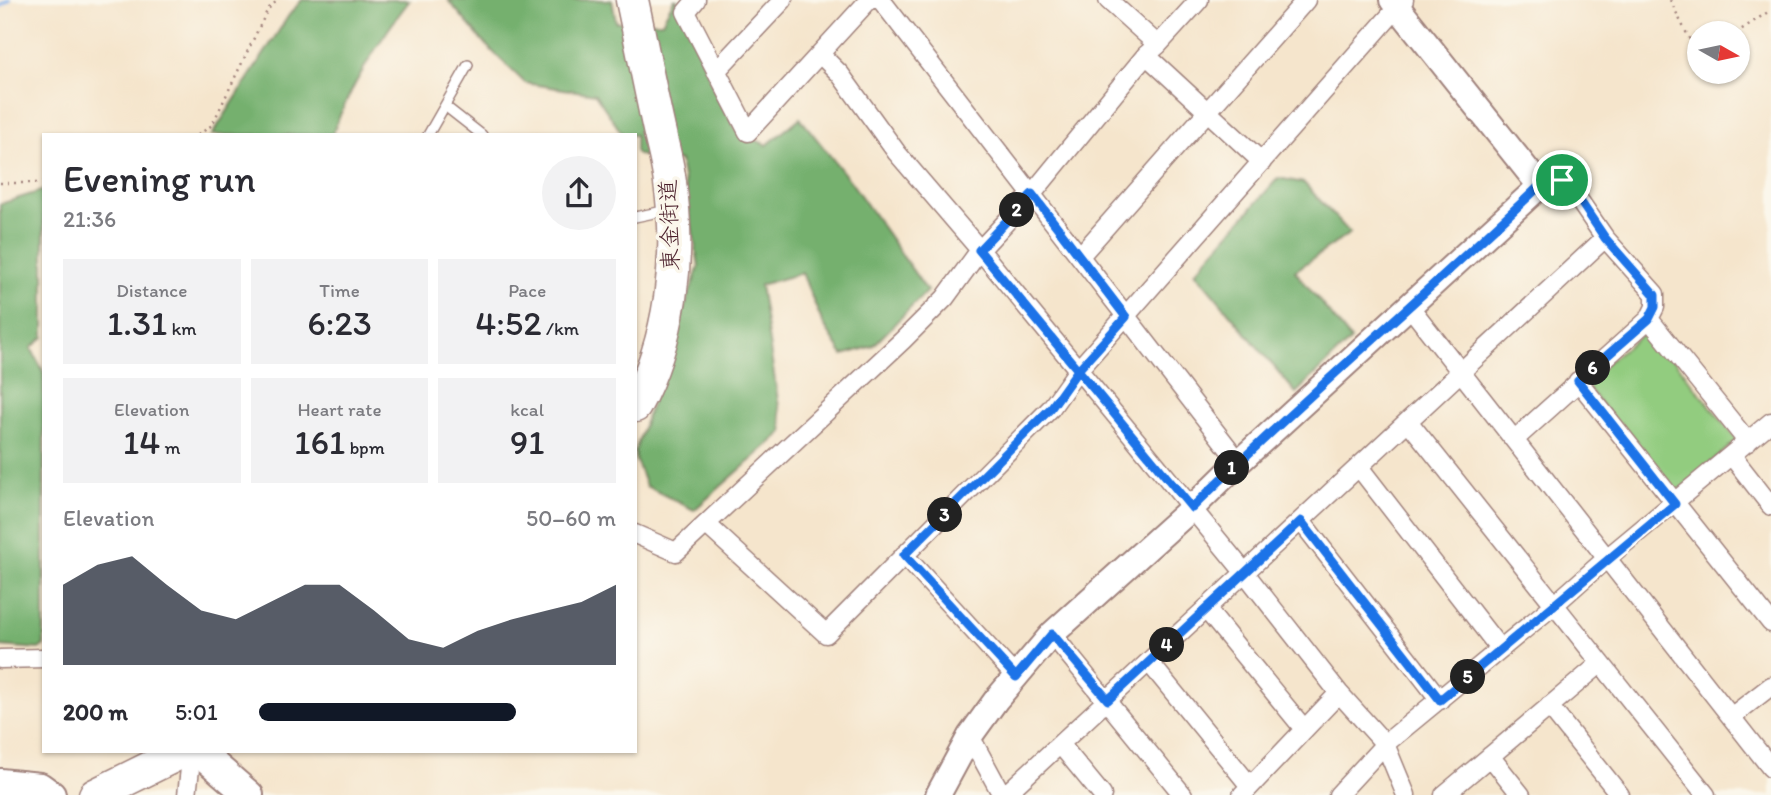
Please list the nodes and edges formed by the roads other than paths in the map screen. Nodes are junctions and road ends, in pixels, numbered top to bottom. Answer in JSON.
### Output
{"nodes":[{"id":1,"x":632,"y":0,"type":"edge"},
{"id":2,"x":696,"y":0,"type":"edge"},
{"id":3,"x":783,"y":0,"type":"edge"},
{"id":4,"x":869,"y":0,"type":"edge"},
{"id":5,"x":881,"y":0,"type":"edge"},
{"id":6,"x":1108,"y":0,"type":"edge"},
{"id":7,"x":1199,"y":0,"type":"edge"},
{"id":8,"x":1306,"y":0,"type":"edge"},
{"id":9,"x":1398,"y":2,"type":"edge"},
{"id":10,"x":1152,"y":50,"type":"junction"},
{"id":11,"x":820,"y":54,"type":"junction"},
{"id":12,"x":468,"y":65,"type":"dead end"},
{"id":13,"x":716,"y":71,"type":"junction"},
{"id":14,"x":444,"y":106,"type":"junction"},
{"id":15,"x":1207,"y":110,"type":"junction"},
{"id":16,"x":429,"y":133,"type":"edge"},
{"id":17,"x":479,"y":133,"type":"edge"},
{"id":18,"x":1262,"y":162,"type":"junction"},
{"id":19,"x":1540,"y":186,"type":"junction"},
{"id":20,"x":1032,"y":194,"type":"junction"},
{"id":21,"x":672,"y":209,"type":"junction"},
{"id":22,"x":637,"y":217,"type":"edge"},
{"id":23,"x":1605,"y":238,"type":"junction"},
{"id":24,"x":979,"y":250,"type":"junction"},
{"id":25,"x":1080,"y":256,"type":"junction"},
{"id":26,"x":1410,"y":307,"type":"junction"},
{"id":27,"x":1126,"y":317,"type":"junction"},
{"id":28,"x":1649,"y":319,"type":"junction"},
{"id":29,"x":1078,"y":370,"type":"junction"},
{"id":30,"x":1462,"y":372,"type":"junction"},
{"id":31,"x":1578,"y":381,"type":"junction"},
{"id":32,"x":637,"y":399,"type":"edge"},
{"id":33,"x":1408,"y":421,"type":"junction"},
{"id":34,"x":1771,"y":422,"type":"edge"},
{"id":35,"x":1514,"y":440,"type":"junction"},
{"id":36,"x":1748,"y":442,"type":"junction"},
{"id":37,"x":1732,"y":456,"type":"junction"},
{"id":38,"x":1239,"y":462,"type":"junction"},
{"id":39,"x":1359,"y":467,"type":"junction"},
{"id":40,"x":1675,"y":504,"type":"junction"},
{"id":41,"x":1771,"y":506,"type":"edge"},
{"id":42,"x":1192,"y":508,"type":"junction"},
{"id":43,"x":1301,"y":521,"type":"junction"},
{"id":44,"x":706,"y":524,"type":"junction"},
{"id":45,"x":637,"y":535,"type":"edge"},
{"id":46,"x":904,"y":555,"type":"junction"},
{"id":47,"x":1607,"y":558,"type":"junction"},
{"id":48,"x":1245,"y":573,"type":"junction"},
{"id":49,"x":1555,"y":605,"type":"junction"},
{"id":50,"x":1206,"y":609,"type":"junction"},
{"id":51,"x":1771,"y":623,"type":"edge"},
{"id":52,"x":1052,"y":634,"type":"junction"},
{"id":53,"x":1500,"y":649,"type":"junction"},
{"id":54,"x":42,"y":658,"type":"edge"},
{"id":55,"x":0,"y":659,"type":"edge"},
{"id":56,"x":1149,"y":662,"type":"junction"},
{"id":57,"x":1601,"y":663,"type":"junction"},
{"id":58,"x":1016,"y":677,"type":"junction"},
{"id":59,"x":1771,"y":686,"type":"edge"},
{"id":60,"x":1339,"y":693,"type":"junction"},
{"id":61,"x":1108,"y":700,"type":"junction"},
{"id":62,"x":1440,"y":700,"type":"junction"},
{"id":63,"x":1549,"y":706,"type":"junction"},
{"id":64,"x":1731,"y":718,"type":"junction"},
{"id":65,"x":1304,"y":729,"type":"junction"},
{"id":66,"x":970,"y":736,"type":"junction"},
{"id":67,"x":1060,"y":744,"type":"junction"},
{"id":68,"x":1385,"y":744,"type":"junction"},
{"id":69,"x":180,"y":753,"type":"edge"},
{"id":70,"x":192,"y":753,"type":"edge"},
{"id":71,"x":200,"y":753,"type":"edge"},
{"id":72,"x":1490,"y":755,"type":"junction"},
{"id":73,"x":1771,"y":768,"type":"edge"},
{"id":74,"x":0,"y":783,"type":"edge"},
{"id":75,"x":1246,"y":791,"type":"edge"},
{"id":76,"x":51,"y":795,"type":"edge"},
{"id":77,"x":95,"y":795,"type":"edge"},
{"id":78,"x":187,"y":795,"type":"edge"},
{"id":79,"x":250,"y":795,"type":"edge"},
{"id":80,"x":938,"y":795,"type":"edge"},
{"id":81,"x":1004,"y":795,"type":"edge"},
{"id":82,"x":1102,"y":795,"type":"edge"},
{"id":83,"x":1183,"y":795,"type":"edge"},
{"id":84,"x":1338,"y":795,"type":"edge"},
{"id":85,"x":1406,"y":795,"type":"edge"},
{"id":86,"x":1444,"y":795,"type":"edge"},
{"id":87,"x":1521,"y":795,"type":"edge"},
{"id":88,"x":1620,"y":795,"type":"edge"},
{"id":89,"x":1706,"y":795,"type":"edge"}],
"edges":[{"from":1,"to":21,"type":"highway","name":"東金街道"},
{"from":2,"to":13,"type":"street"},
{"from":3,"to":13,"type":"street"},
{"from":4,"to":11,"type":"street"},
{"from":5,"to":20,"type":"street"},
{"from":6,"to":10,"type":"street"},
{"from":7,"to":10,"type":"street"},
{"from":8,"to":15,"type":"street"},
{"from":9,"to":18,"type":"street"},
{"from":9,"to":19,"type":"street"},
{"from":10,"to":15,"type":"street"},
{"from":10,"to":20,"type":"street"},
{"from":11,"to":13,"type":"street"},
{"from":11,"to":24,"type":"street"},
{"from":12,"to":14,"type":"lane"},
{"from":14,"to":16,"type":"lane"},
{"from":14,"to":17,"type":"lane"},
{"from":15,"to":18,"type":"street"},
{"from":15,"to":25,"type":"street"},
{"from":18,"to":27,"type":"street"},
{"from":19,"to":23,"type":"street"},
{"from":19,"to":26,"type":"street"},
{"from":20,"to":24,"type":"street"},
{"from":20,"to":25,"type":"street"},
{"from":21,"to":22,"type":"lane"},
{"from":21,"to":32,"type":"highway","name":"東金街道"},
{"from":23,"to":28,"type":"street"},
{"from":23,"to":30,"type":"street"},
{"from":24,"to":29,"type":"street"},
{"from":24,"to":44,"type":"street"},
{"from":25,"to":27,"type":"street"},
{"from":26,"to":30,"type":"street"},
{"from":26,"to":38,"type":"street"},
{"from":27,"to":29,"type":"street"},
{"from":27,"to":38,"type":"street"},
{"from":28,"to":31,"type":"street"},
{"from":28,"to":36,"type":"street"},
{"from":29,"to":42,"type":"street"},
{"from":29,"to":46,"type":"street"},
{"from":30,"to":33,"type":"street"},
{"from":30,"to":35,"type":"street"},
{"from":31,"to":35,"type":"street"},
{"from":31,"to":40,"type":"street"},
{"from":33,"to":39,"type":"street"},
{"from":33,"to":49,"type":"street"},
{"from":34,"to":36,"type":"street"},
{"from":35,"to":47,"type":"street"},
{"from":36,"to":37,"type":"street"},
{"from":37,"to":40,"type":"street"},
{"from":37,"to":41,"type":"street"},
{"from":38,"to":42,"type":"street"},
{"from":39,"to":43,"type":"street"},
{"from":39,"to":53,"type":"street"},
{"from":40,"to":47,"type":"street"},
{"from":40,"to":51,"type":"street"},
{"from":42,"to":48,"type":"street"},
{"from":42,"to":52,"type":"street"},
{"from":43,"to":48,"type":"street"},
{"from":43,"to":62,"type":"street"},
{"from":44,"to":45,"type":"street"},
{"from":44,"to":46,"type":"street"},
{"from":46,"to":58,"type":"street"},
{"from":47,"to":49,"type":"street"},
{"from":47,"to":64,"type":"street"},
{"from":48,"to":50,"type":"street"},
{"from":48,"to":60,"type":"street"},
{"from":49,"to":53,"type":"street"},
{"from":49,"to":57,"type":"street"},
{"from":50,"to":56,"type":"street"},
{"from":50,"to":65,"type":"street"},
{"from":52,"to":58,"type":"street"},
{"from":52,"to":61,"type":"street"},
{"from":53,"to":62,"type":"street"},
{"from":54,"to":55,"type":"street"},
{"from":56,"to":61,"type":"street"},
{"from":56,"to":75,"type":"street"},
{"from":57,"to":63,"type":"street"},
{"from":57,"to":89,"type":"street"},
{"from":58,"to":66,"type":"street"},
{"from":59,"to":64,"type":"street"},
{"from":60,"to":65,"type":"street"},
{"from":60,"to":68,"type":"street"},
{"from":61,"to":67,"type":"street"},
{"from":61,"to":83,"type":"street"},
{"from":62,"to":68,"type":"street"},
{"from":63,"to":72,"type":"street"},
{"from":63,"to":88,"type":"street"},
{"from":64,"to":73,"type":"street"},
{"from":65,"to":75,"type":"street"},
{"from":66,"to":80,"type":"street"},
{"from":66,"to":81,"type":"street"},
{"from":67,"to":81,"type":"street"},
{"from":67,"to":82,"type":"street"},
{"from":68,"to":84,"type":"street"},
{"from":68,"to":85,"type":"street"},
{"from":69,"to":77,"type":"highway"},
{"from":70,"to":78,"type":"street"},
{"from":71,"to":79,"type":"main road"},
{"from":72,"to":86,"type":"street"},
{"from":72,"to":87,"type":"street"},
{"from":74,"to":76,"type":"main road"}]}
